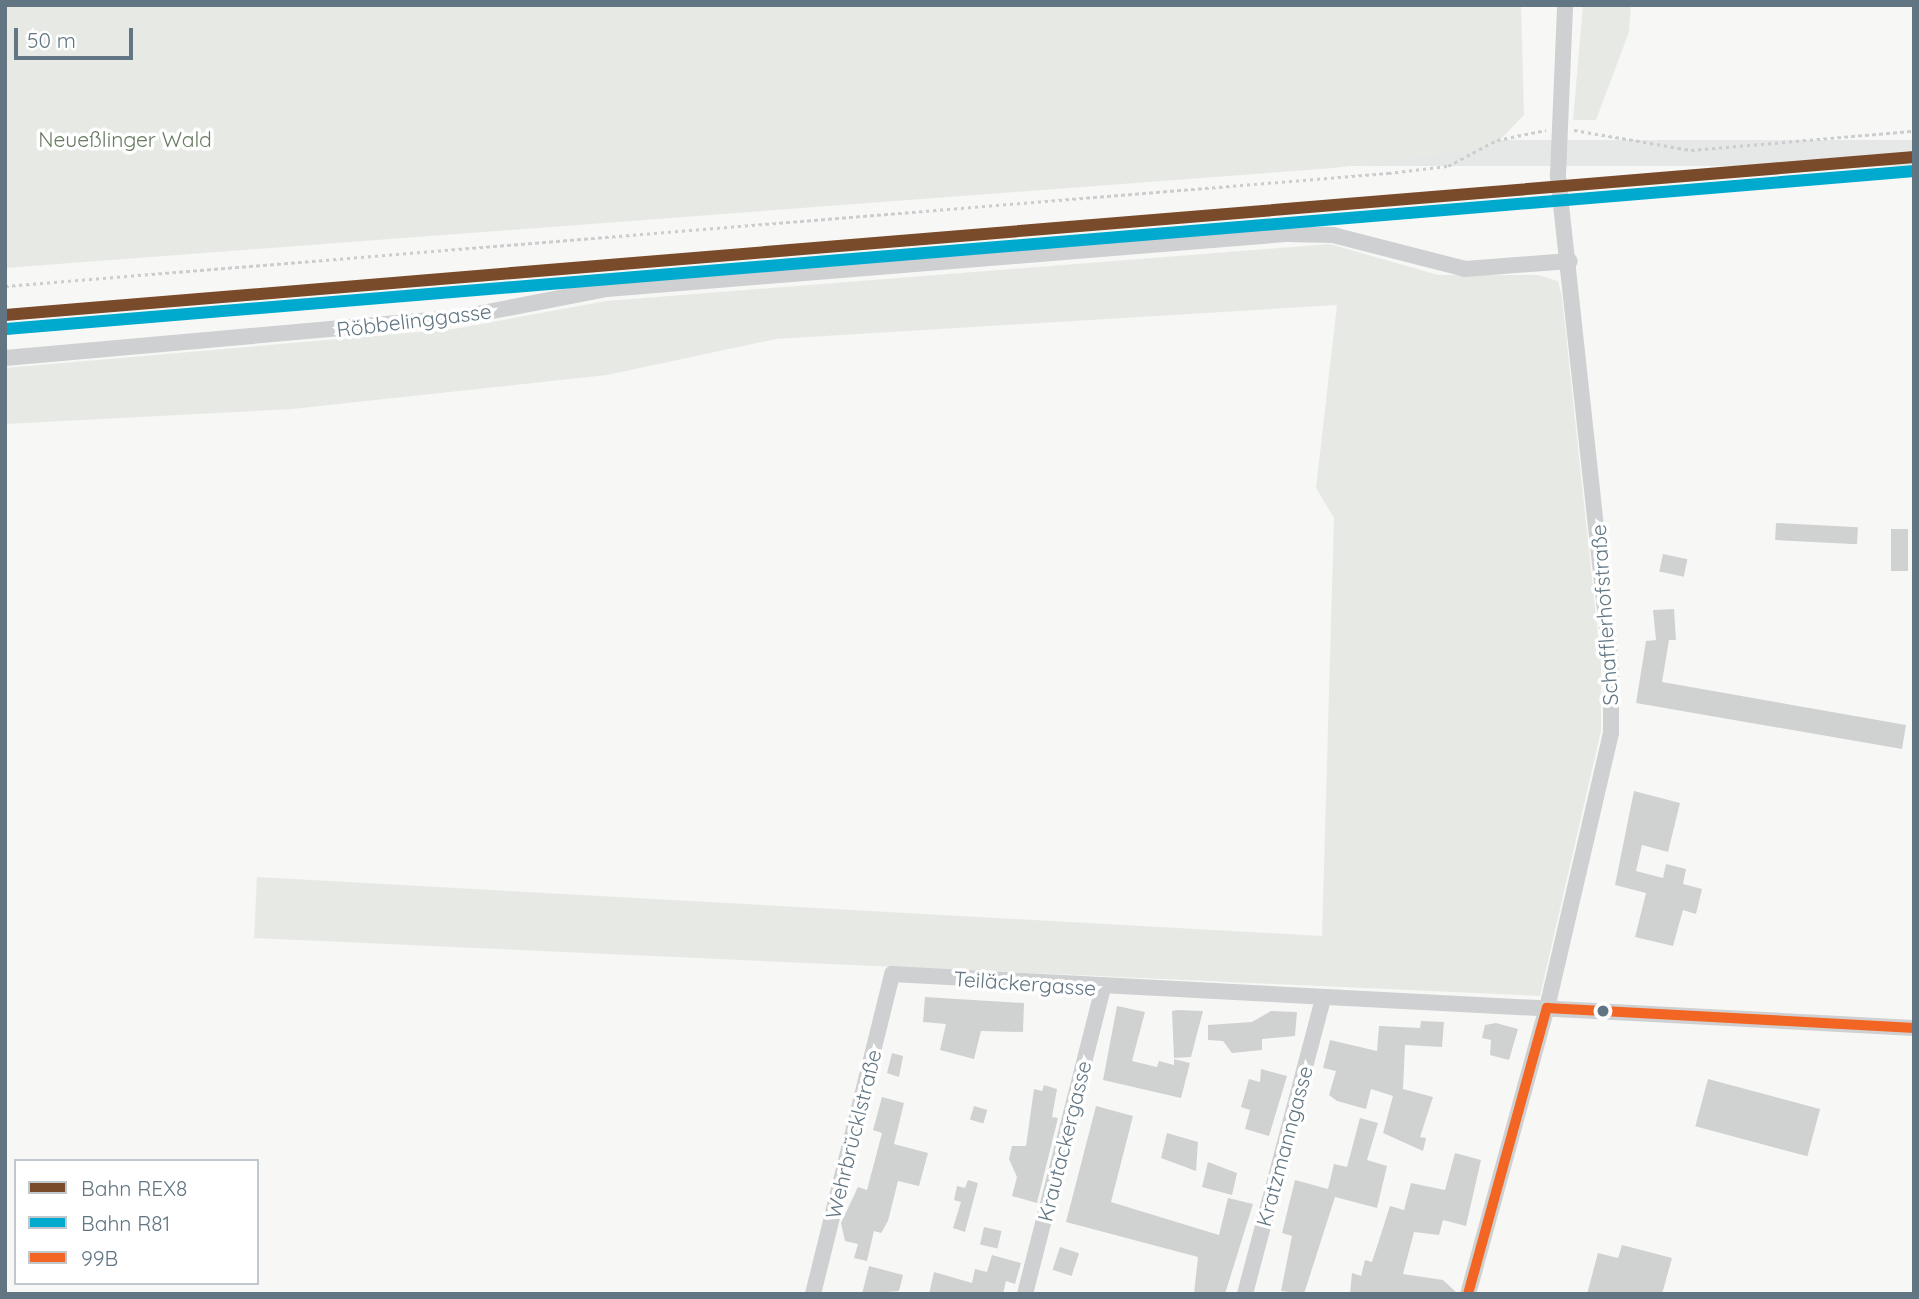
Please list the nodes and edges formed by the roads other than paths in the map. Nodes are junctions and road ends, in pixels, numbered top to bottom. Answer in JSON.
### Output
{"nodes":[{"id":1,"x":1565,"y":5,"type":"edge"},
{"id":2,"x":1570,"y":261,"type":"junction"},
{"id":3,"x":5,"y":358,"type":"edge"},
{"id":4,"x":892,"y":974,"type":"joint"},
{"id":5,"x":1103,"y":988,"type":"junction"},
{"id":6,"x":1323,"y":998,"type":"junction"},
{"id":7,"x":1547,"y":1008,"type":"junction"},
{"id":8,"x":1914,"y":1028,"type":"edge"},
{"id":9,"x":813,"y":1294,"type":"edge"},
{"id":10,"x":1026,"y":1294,"type":"edge"},
{"id":11,"x":1245,"y":1294,"type":"edge"},
{"id":12,"x":1468,"y":1294,"type":"edge"}],
"edges":[{"from":1,"to":2,"type":"street","name":"Schafflerhofstraße"},
{"from":2,"to":3,"type":"street","name":"Röbbelinggasse"},
{"from":2,"to":7,"type":"street","name":"Schafflerhofstraße"},
{"from":4,"to":5,"type":"street","name":"Teiläckergasse"},
{"from":4,"to":9,"type":"street","name":"Wehrbrücklstraße"},
{"from":5,"to":6,"type":"street","name":"Teiläckergasse"},
{"from":5,"to":10,"type":"street","name":"Krautackergasse"},
{"from":6,"to":7,"type":"street","name":"Teiläckergasse"},
{"from":6,"to":11,"type":"street","name":"Kratzmanngasse"},
{"from":7,"to":8,"type":"street","name":"Teiläckergasse"},
{"from":7,"to":12,"type":"street","name":"Schafflerhofstraße"}]}
